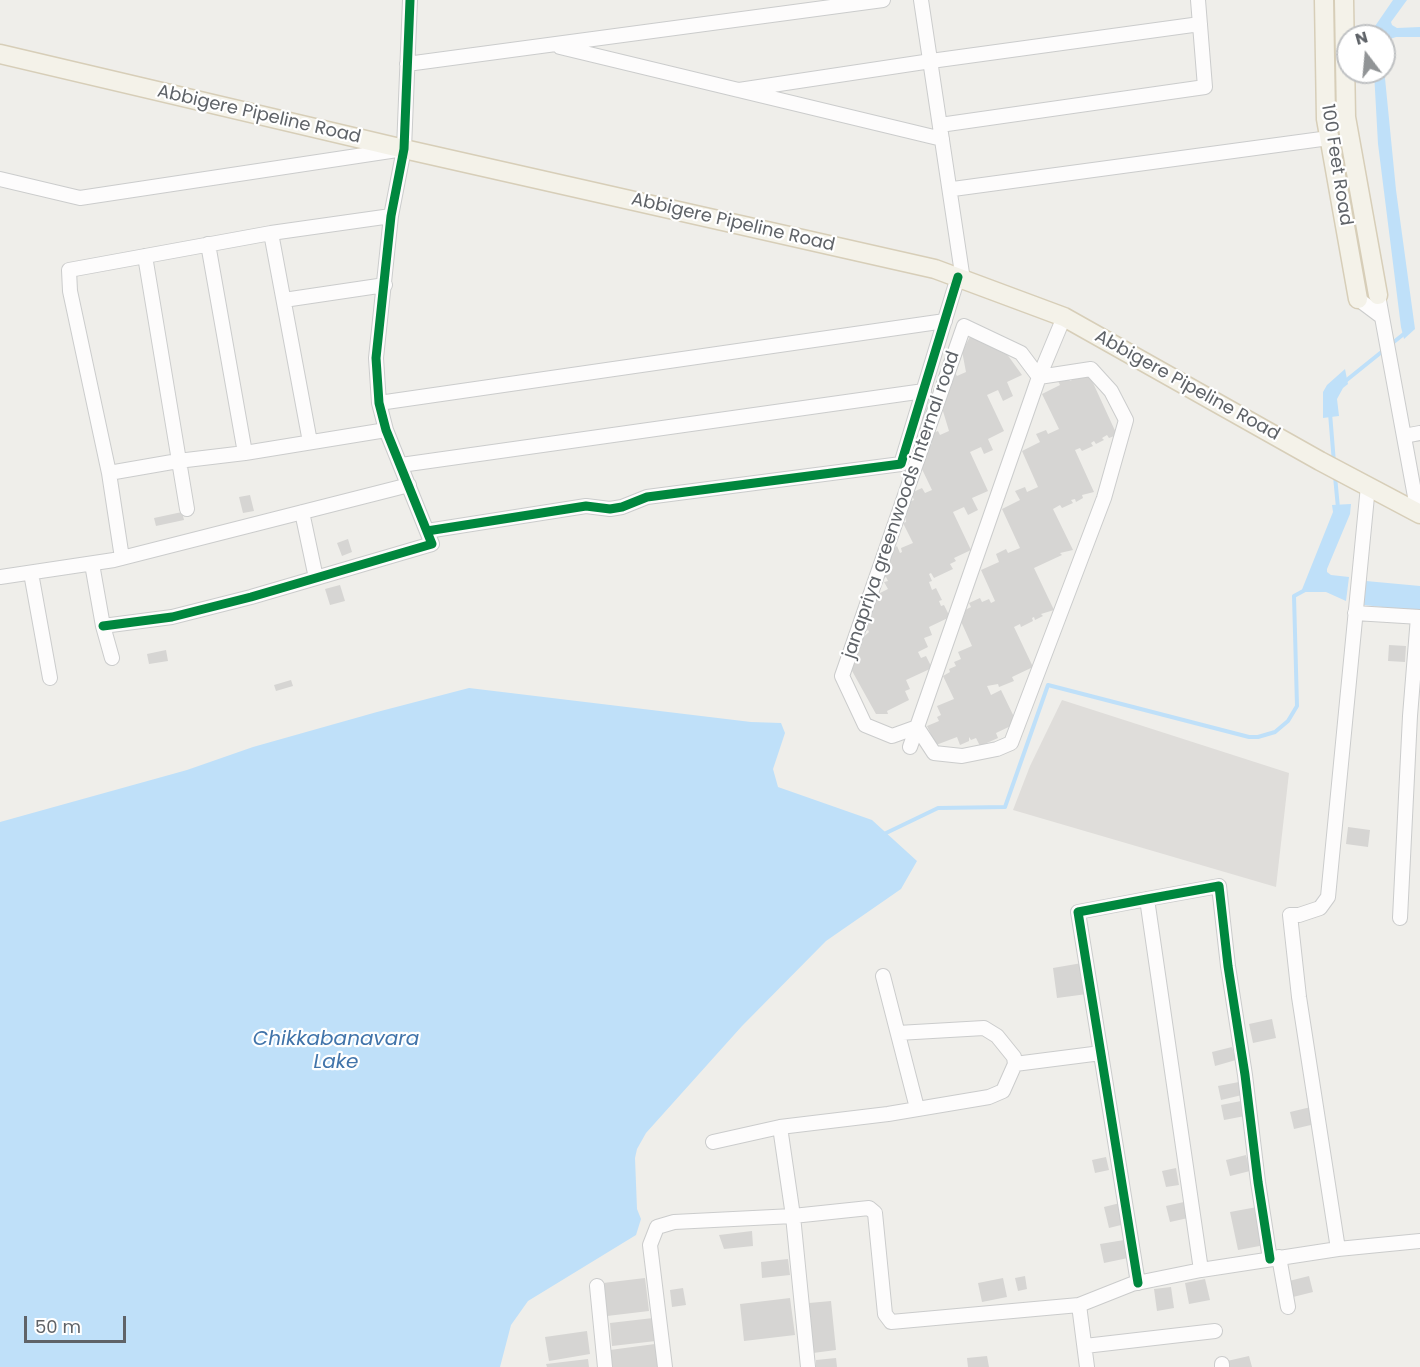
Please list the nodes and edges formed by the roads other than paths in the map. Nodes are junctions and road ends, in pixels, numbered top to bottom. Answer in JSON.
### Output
{"nodes":[{"id":1,"x":410,"y":0,"type":"edge"},
{"id":2,"x":883,"y":0,"type":"edge"},
{"id":3,"x":921,"y":0,"type":"edge"},
{"id":4,"x":1198,"y":0,"type":"edge"},
{"id":5,"x":1324,"y":0,"type":"edge"},
{"id":6,"x":1344,"y":0,"type":"edge"},
{"id":7,"x":1200,"y":24,"type":"junction"},
{"id":8,"x":552,"y":45,"type":"junction"},
{"id":9,"x":0,"y":54,"type":"edge"},
{"id":10,"x":931,"y":61,"type":"junction"},
{"id":11,"x":408,"y":64,"type":"junction"},
{"id":12,"x":739,"y":90,"type":"junction"},
{"id":13,"x":941,"y":132,"type":"junction"},
{"id":14,"x":1329,"y":138,"type":"junction"},
{"id":15,"x":404,"y":149,"type":"junction"},
{"id":16,"x":0,"y":179,"type":"edge"},
{"id":17,"x":953,"y":189,"type":"dead end"},
{"id":18,"x":392,"y":216,"type":"junction"},
{"id":19,"x":272,"y":233,"type":"junction"},
{"id":20,"x":208,"y":244,"type":"junction"},
{"id":21,"x":145,"y":256,"type":"junction"},
{"id":22,"x":961,"y":279,"type":"junction"},
{"id":23,"x":385,"y":285,"type":"junction"},
{"id":24,"x":1378,"y":295,"type":"joint"},
{"id":25,"x":1358,"y":299,"type":"joint"},
{"id":26,"x":284,"y":300,"type":"junction"},
{"id":27,"x":1064,"y":317,"type":"junction"},
{"id":28,"x":1382,"y":317,"type":"junction"},
{"id":29,"x":945,"y":321,"type":"junction"},
{"id":30,"x":1039,"y":377,"type":"junction"},
{"id":31,"x":924,"y":391,"type":"junction"},
{"id":32,"x":379,"y":403,"type":"junction"},
{"id":33,"x":386,"y":430,"type":"junction"},
{"id":34,"x":1420,"y":433,"type":"edge"},
{"id":35,"x":1404,"y":436,"type":"junction"},
{"id":36,"x":310,"y":442,"type":"junction"},
{"id":37,"x":245,"y":453,"type":"junction"},
{"id":38,"x":178,"y":461,"type":"junction"},
{"id":39,"x":401,"y":465,"type":"junction"},
{"id":40,"x":109,"y":473,"type":"junction"},
{"id":41,"x":409,"y":485,"type":"junction"},
{"id":42,"x":1368,"y":486,"type":"junction"},
{"id":43,"x":187,"y":509,"type":"dead end"},
{"id":44,"x":302,"y":512,"type":"junction"},
{"id":45,"x":1419,"y":513,"type":"edge"},
{"id":46,"x":427,"y":531,"type":"junction"},
{"id":47,"x":122,"y":558,"type":"junction"},
{"id":48,"x":92,"y":564,"type":"junction"},
{"id":49,"x":31,"y":573,"type":"junction"},
{"id":50,"x":0,"y":577,"type":"edge"},
{"id":51,"x":316,"y":578,"type":"junction"},
{"id":52,"x":1355,"y":613,"type":"junction"},
{"id":53,"x":1419,"y":617,"type":"edge"},
{"id":54,"x":103,"y":626,"type":"junction"},
{"id":55,"x":112,"y":658,"type":"dead end"},
{"id":56,"x":50,"y":678,"type":"dead end"},
{"id":57,"x":917,"y":727,"type":"junction"},
{"id":58,"x":910,"y":747,"type":"dead end"},
{"id":59,"x":1147,"y":898,"type":"junction"},
{"id":60,"x":1400,"y":918,"type":"dead end"},
{"id":61,"x":883,"y":976,"type":"dead end"},
{"id":62,"x":898,"y":1033,"type":"junction"},
{"id":63,"x":1101,"y":1053,"type":"junction"},
{"id":64,"x":1015,"y":1064,"type":"junction"},
{"id":65,"x":917,"y":1108,"type":"junction"},
{"id":66,"x":780,"y":1127,"type":"junction"},
{"id":67,"x":713,"y":1142,"type":"dead end"},
{"id":68,"x":793,"y":1216,"type":"junction"},
{"id":69,"x":1420,"y":1241,"type":"edge"},
{"id":70,"x":1338,"y":1249,"type":"junction"},
{"id":71,"x":1274,"y":1258,"type":"junction"},
{"id":72,"x":1201,"y":1270,"type":"junction"},
{"id":73,"x":1138,"y":1283,"type":"junction"},
{"id":74,"x":597,"y":1287,"type":"dead end"},
{"id":75,"x":1079,"y":1305,"type":"junction"},
{"id":76,"x":1288,"y":1307,"type":"dead end"},
{"id":77,"x":1215,"y":1331,"type":"dead end"},
{"id":78,"x":1084,"y":1346,"type":"junction"},
{"id":79,"x":605,"y":1367,"type":"edge"},
{"id":80,"x":665,"y":1367,"type":"edge"},
{"id":81,"x":808,"y":1367,"type":"edge"},
{"id":82,"x":1087,"y":1367,"type":"edge"}],
"edges":[{"from":1,"to":11,"type":"street"},
{"from":2,"to":8,"type":"street"},
{"from":3,"to":10,"type":"street"},
{"from":4,"to":7,"type":"street"},
{"from":5,"to":14,"type":"main road","name":"100 Feet Road"},
{"from":6,"to":24,"type":"main road","name":"100 Feet Road"},
{"from":7,"to":10,"type":"street"},
{"from":7,"to":13,"type":"street"},
{"from":8,"to":11,"type":"street"},
{"from":8,"to":12,"type":"street"},
{"from":9,"to":15,"type":"main road","name":"Abbigere Pipeline Road"},
{"from":10,"to":12,"type":"street"},
{"from":10,"to":13,"type":"street"},
{"from":11,"to":15,"type":"street"},
{"from":12,"to":13,"type":"street"},
{"from":13,"to":22,"type":"street"},
{"from":14,"to":17,"type":"street"},
{"from":14,"to":25,"type":"main road","name":"100 Feet Road"},
{"from":15,"to":16,"type":"street"},
{"from":15,"to":18,"type":"street"},
{"from":15,"to":22,"type":"main road","name":"Abbigere Pipeline Road"},
{"from":18,"to":19,"type":"street"},
{"from":18,"to":23,"type":"street"},
{"from":19,"to":20,"type":"street"},
{"from":19,"to":26,"type":"street"},
{"from":20,"to":21,"type":"street"},
{"from":20,"to":37,"type":"street"},
{"from":21,"to":38,"type":"street"},
{"from":21,"to":40,"type":"street"},
{"from":22,"to":27,"type":"main road","name":"Abbigere Pipeline Road"},
{"from":22,"to":29,"type":"street"},
{"from":23,"to":26,"type":"street"},
{"from":23,"to":32,"type":"street"},
{"from":24,"to":28,"type":"street","name":"100 Feet Road"},
{"from":25,"to":28,"type":"street","name":"100 Feet Road"},
{"from":26,"to":36,"type":"street"},
{"from":27,"to":30,"type":"street"},
{"from":27,"to":42,"type":"main road","name":"Abbigere Pipeline Road"},
{"from":28,"to":35,"type":"street","name":"100 Feet Road"},
{"from":29,"to":31,"type":"street"},
{"from":29,"to":32,"type":"street"},
{"from":30,"to":57,"type":"street"},
{"from":30,"to":57,"type":"street"},
{"from":30,"to":57,"type":"street","name":"janapriya greenwoods internal road"},
{"from":31,"to":39,"type":"street"},
{"from":31,"to":46,"type":"street"},
{"from":32,"to":33,"type":"street"},
{"from":33,"to":36,"type":"street"},
{"from":33,"to":39,"type":"street"},
{"from":34,"to":35,"type":"street"},
{"from":35,"to":45,"type":"street","name":"100 Feet Road"},
{"from":36,"to":37,"type":"street"},
{"from":37,"to":38,"type":"street"},
{"from":38,"to":40,"type":"street"},
{"from":38,"to":43,"type":"street"},
{"from":39,"to":41,"type":"street"},
{"from":40,"to":47,"type":"street"},
{"from":41,"to":44,"type":"street"},
{"from":41,"to":46,"type":"street"},
{"from":42,"to":45,"type":"main road","name":"Abbigere Pipeline Road"},
{"from":42,"to":52,"type":"street"},
{"from":44,"to":47,"type":"street"},
{"from":44,"to":51,"type":"street"},
{"from":46,"to":51,"type":"street"},
{"from":47,"to":48,"type":"street"},
{"from":48,"to":49,"type":"street"},
{"from":48,"to":54,"type":"street"},
{"from":49,"to":50,"type":"street"},
{"from":49,"to":56,"type":"street"},
{"from":51,"to":54,"type":"street"},
{"from":52,"to":53,"type":"street"},
{"from":52,"to":70,"type":"street"},
{"from":53,"to":60,"type":"street"},
{"from":54,"to":55,"type":"street"},
{"from":57,"to":58,"type":"street"},
{"from":59,"to":63,"type":"street"},
{"from":59,"to":71,"type":"street"},
{"from":59,"to":72,"type":"street"},
{"from":61,"to":62,"type":"street"},
{"from":62,"to":64,"type":"street"},
{"from":62,"to":65,"type":"street"},
{"from":63,"to":64,"type":"street"},
{"from":63,"to":73,"type":"street"},
{"from":64,"to":65,"type":"street"},
{"from":65,"to":66,"type":"street"},
{"from":66,"to":67,"type":"street"},
{"from":66,"to":68,"type":"street"},
{"from":68,"to":75,"type":"street"},
{"from":68,"to":80,"type":"street"},
{"from":68,"to":81,"type":"street"},
{"from":69,"to":70,"type":"street"},
{"from":70,"to":71,"type":"street"},
{"from":71,"to":72,"type":"street"},
{"from":71,"to":76,"type":"street"},
{"from":72,"to":73,"type":"street"},
{"from":73,"to":75,"type":"street"},
{"from":74,"to":79,"type":"street"},
{"from":75,"to":78,"type":"street"},
{"from":77,"to":78,"type":"street"},
{"from":78,"to":82,"type":"street"}]}
